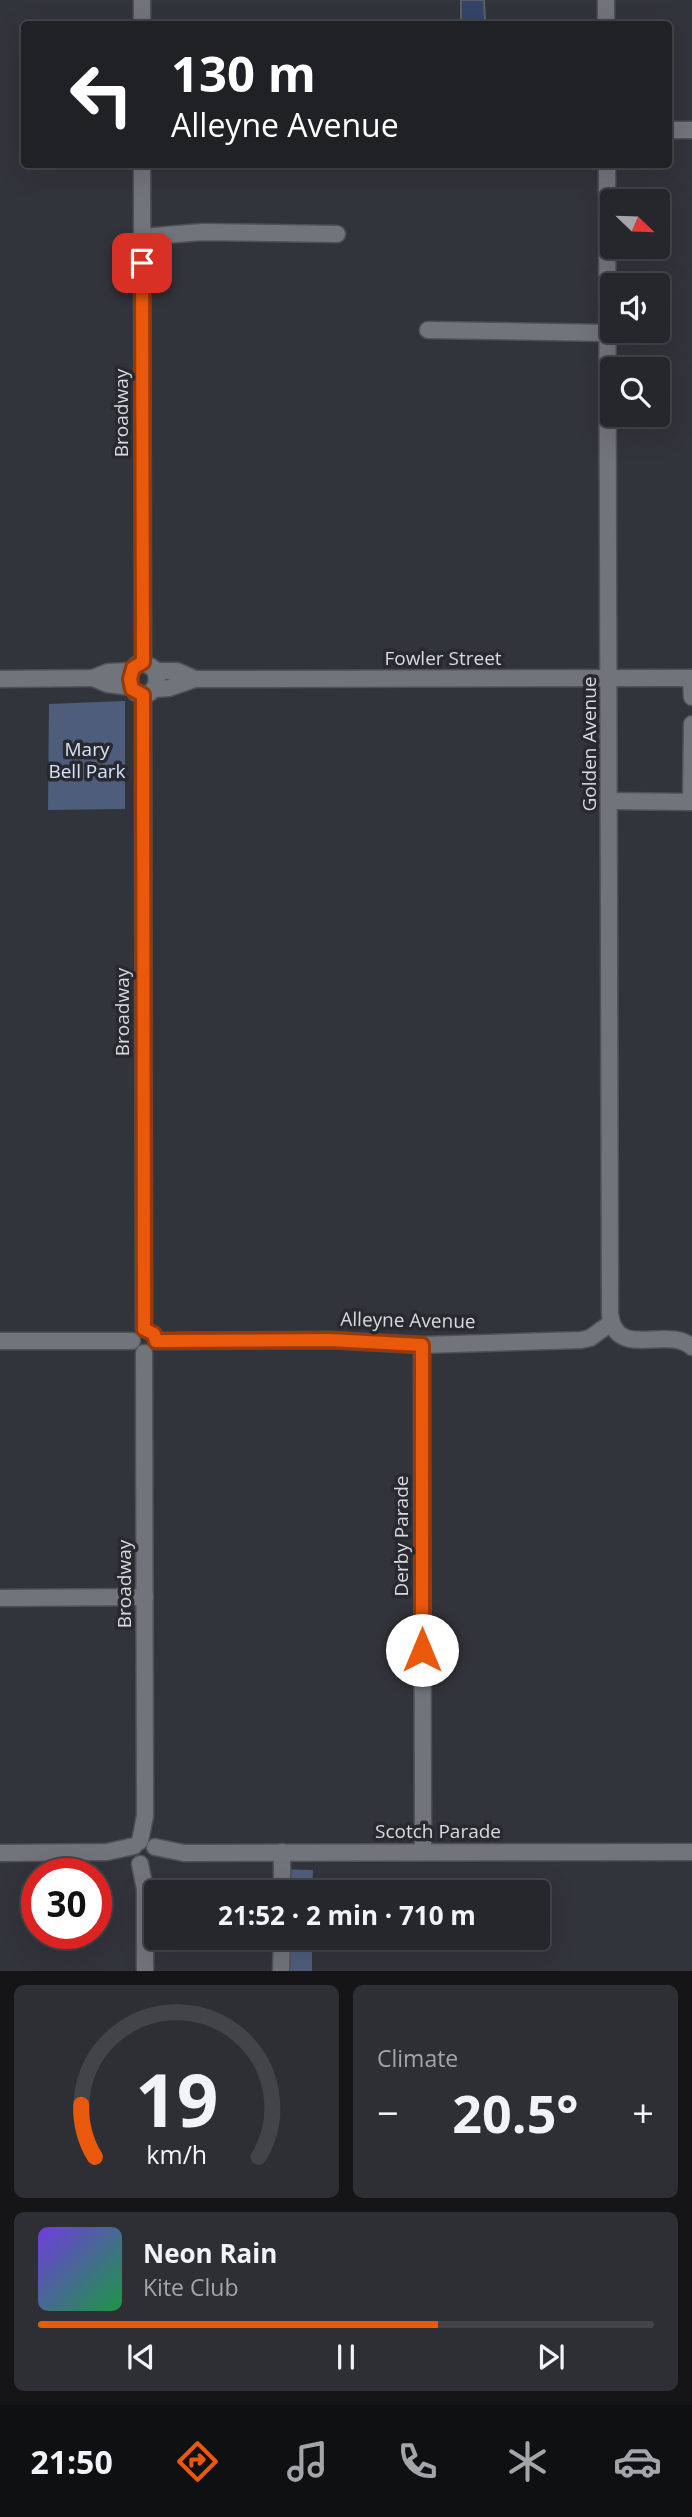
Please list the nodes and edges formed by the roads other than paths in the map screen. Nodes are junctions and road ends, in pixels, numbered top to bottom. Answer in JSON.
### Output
{"nodes":[{"id":1,"x":142,"y":0,"type":"edge"},
{"id":2,"x":606,"y":0,"type":"edge"},
{"id":3,"x":142,"y":21,"type":"edge"},
{"id":4,"x":606,"y":21,"type":"edge"},
{"id":5,"x":672,"y":130,"type":"edge"},
{"id":6,"x":692,"y":130,"type":"edge"},
{"id":7,"x":142,"y":168,"type":"edge"},
{"id":8,"x":607,"y":168,"type":"edge"},
{"id":9,"x":337,"y":233,"type":"dead end"},
{"id":10,"x":142,"y":237,"type":"junction"},
{"id":11,"x":608,"y":273,"type":"edge"},
{"id":12,"x":428,"y":330,"type":"dead end"},
{"id":13,"x":600,"y":333,"type":"edge"},
{"id":14,"x":608,"y":343,"type":"edge"},
{"id":15,"x":610,"y":678,"type":"junction"},
{"id":16,"x":692,"y":678,"type":"edge"},
{"id":17,"x":0,"y":679,"type":"edge"},
{"id":18,"x":143,"y":679,"type":"junction"},
{"id":19,"x":692,"y":697,"type":"edge"},
{"id":20,"x":692,"y":723,"type":"edge"},
{"id":21,"x":610,"y":802,"type":"junction"},
{"id":22,"x":611,"y":1323,"type":"junction"},
{"id":23,"x":144,"y":1329,"type":"junction"},
{"id":24,"x":0,"y":1341,"type":"edge"},
{"id":25,"x":132,"y":1341,"type":"junction"},
{"id":26,"x":156,"y":1341,"type":"junction"},
{"id":27,"x":422,"y":1345,"type":"junction"},
{"id":28,"x":692,"y":1347,"type":"edge"},
{"id":29,"x":144,"y":1353,"type":"junction"},
{"id":30,"x":145,"y":1597,"type":"junction"},
{"id":31,"x":0,"y":1598,"type":"edge"},
{"id":32,"x":423,"y":1852,"type":"junction"},
{"id":33,"x":692,"y":1852,"type":"edge"},
{"id":34,"x":0,"y":1853,"type":"edge"},
{"id":35,"x":145,"y":1853,"type":"junction"},
{"id":36,"x":282,"y":1853,"type":"junction"},
{"id":37,"x":282,"y":1880,"type":"edge"},
{"id":38,"x":282,"y":1950,"type":"edge"},
{"id":39,"x":145,"y":1971,"type":"edge"},
{"id":40,"x":281,"y":1971,"type":"edge"}],
"edges":[{"from":1,"to":3,"type":"street"},
{"from":2,"to":4,"type":"street"},
{"from":5,"to":6,"type":"street"},
{"from":7,"to":10,"type":"street","name":"Broadway"},
{"from":8,"to":11,"type":"street","name":"Golden Avenue"},
{"from":9,"to":10,"type":"street"},
{"from":10,"to":18,"type":"street","name":"Broadway"},
{"from":12,"to":13,"type":"street"},
{"from":14,"to":15,"type":"street","name":"Golden Avenue"},
{"from":15,"to":16,"type":"street","name":"Fowler Street"},
{"from":15,"to":18,"type":"street","name":"Fowler Street"},
{"from":15,"to":21,"type":"street","name":"Golden Avenue"},
{"from":16,"to":19,"type":"street"},
{"from":17,"to":18,"type":"street","name":"Fowler Street"},
{"from":18,"to":23,"type":"street","name":"Broadway"},
{"from":20,"to":21,"type":"street"},
{"from":21,"to":22,"type":"street","name":"Golden Avenue"},
{"from":22,"to":27,"type":"street","name":"Alleyne Avenue"},
{"from":22,"to":28,"type":"street"},
{"from":23,"to":25,"type":"street"},
{"from":23,"to":26,"type":"street"},
{"from":24,"to":25,"type":"street"},
{"from":25,"to":29,"type":"street"},
{"from":26,"to":27,"type":"street","name":"Alleyne Avenue"},
{"from":26,"to":29,"type":"street"},
{"from":27,"to":32,"type":"street","name":"Derby Parade"},
{"from":29,"to":30,"type":"street","name":"Broadway"},
{"from":30,"to":31,"type":"street"},
{"from":30,"to":35,"type":"street","name":"Broadway"},
{"from":32,"to":33,"type":"street","name":"Scotch Parade"},
{"from":32,"to":36,"type":"street","name":"Scotch Parade"},
{"from":34,"to":35,"type":"street","name":"Scotch Parade"},
{"from":35,"to":36,"type":"street","name":"Scotch Parade"},
{"from":35,"to":39,"type":"street","name":"Broadway"},
{"from":36,"to":37,"type":"street"},
{"from":38,"to":40,"type":"street"}]}
